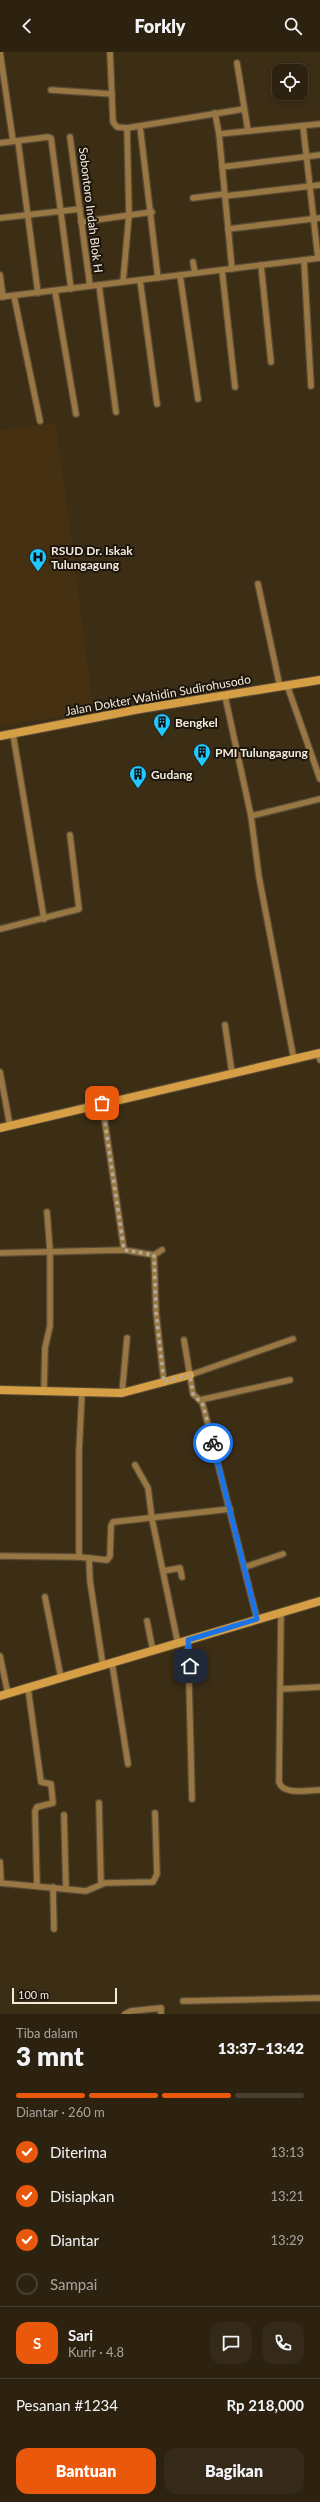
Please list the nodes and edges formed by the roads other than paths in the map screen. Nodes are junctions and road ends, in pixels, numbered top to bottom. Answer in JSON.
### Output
{"nodes":[{"id":1,"x":0,"y":52,"type":"edge"},
{"id":2,"x":110,"y":52,"type":"edge"},
{"id":3,"x":237,"y":63,"type":"dead end"},
{"id":4,"x":51,"y":90,"type":"dead end"},
{"id":5,"x":112,"y":94,"type":"junction"},
{"id":6,"x":244,"y":109,"type":"junction"},
{"id":7,"x":215,"y":113,"type":"junction"},
{"id":8,"x":320,"y":124,"type":"edge"},
{"id":9,"x":140,"y":126,"type":"junction"},
{"id":10,"x":303,"y":126,"type":"junction"},
{"id":11,"x":127,"y":128,"type":"junction"},
{"id":12,"x":248,"y":131,"type":"junction"},
{"id":13,"x":218,"y":134,"type":"junction"},
{"id":14,"x":70,"y":137,"type":"dead end"},
{"id":15,"x":15,"y":141,"type":"junction"},
{"id":16,"x":0,"y":143,"type":"edge"},
{"id":17,"x":320,"y":155,"type":"edge"},
{"id":18,"x":307,"y":156,"type":"junction"},
{"id":19,"x":222,"y":167,"type":"junction"},
{"id":20,"x":320,"y":185,"type":"edge"},
{"id":21,"x":310,"y":186,"type":"junction"},
{"id":22,"x":224,"y":195,"type":"junction"},
{"id":23,"x":193,"y":198,"type":"dead end"},
{"id":24,"x":80,"y":210,"type":"junction"},
{"id":25,"x":61,"y":212,"type":"junction"},
{"id":26,"x":152,"y":212,"type":"junction"},
{"id":27,"x":129,"y":215,"type":"junction"},
{"id":28,"x":28,"y":216,"type":"junction"},
{"id":29,"x":0,"y":218,"type":"edge"},
{"id":30,"x":317,"y":218,"type":"edge"},
{"id":31,"x":81,"y":222,"type":"junction"},
{"id":32,"x":228,"y":229,"type":"junction"},
{"id":33,"x":319,"y":258,"type":"edge"},
{"id":34,"x":304,"y":260,"type":"junction"},
{"id":35,"x":193,"y":262,"type":"dead end"},
{"id":36,"x":261,"y":265,"type":"junction"},
{"id":37,"x":232,"y":269,"type":"junction"},
{"id":38,"x":222,"y":270,"type":"junction"},
{"id":39,"x":194,"y":273,"type":"junction"},
{"id":40,"x":0,"y":275,"type":"edge"},
{"id":41,"x":180,"y":275,"type":"junction"},
{"id":42,"x":158,"y":278,"type":"junction"},
{"id":43,"x":140,"y":280,"type":"junction"},
{"id":44,"x":123,"y":282,"type":"junction"},
{"id":45,"x":100,"y":285,"type":"junction"},
{"id":46,"x":90,"y":286,"type":"junction"},
{"id":47,"x":71,"y":289,"type":"junction"},
{"id":48,"x":55,"y":291,"type":"junction"},
{"id":49,"x":38,"y":293,"type":"junction"},
{"id":50,"x":14,"y":296,"type":"junction"},
{"id":51,"x":1,"y":297,"type":"edge"},
{"id":52,"x":271,"y":362,"type":"dead end"},
{"id":53,"x":311,"y":386,"type":"dead end"},
{"id":54,"x":235,"y":387,"type":"dead end"},
{"id":55,"x":198,"y":399,"type":"dead end"},
{"id":56,"x":157,"y":404,"type":"dead end"},
{"id":57,"x":116,"y":412,"type":"dead end"},
{"id":58,"x":76,"y":414,"type":"dead end"},
{"id":59,"x":40,"y":421,"type":"dead end"},
{"id":60,"x":258,"y":584,"type":"dead end"},
{"id":61,"x":320,"y":680,"type":"edge"},
{"id":62,"x":283,"y":686,"type":"junction"},
{"id":63,"x":225,"y":696,"type":"junction"},
{"id":64,"x":13,"y":734,"type":"junction"},
{"id":65,"x":0,"y":736,"type":"edge"},
{"id":66,"x":320,"y":779,"type":"edge"},
{"id":67,"x":320,"y":799,"type":"edge"},
{"id":68,"x":251,"y":816,"type":"junction"},
{"id":69,"x":70,"y":835,"type":"dead end"},
{"id":70,"x":44,"y":919,"type":"junction"},
{"id":71,"x":0,"y":929,"type":"edge"},
{"id":72,"x":225,"y":1025,"type":"dead end"},
{"id":73,"x":319,"y":1056,"type":"edge"},
{"id":74,"x":294,"y":1060,"type":"junction"},
{"id":75,"x":0,"y":1072,"type":"edge"},
{"id":76,"x":232,"y":1074,"type":"junction"},
{"id":77,"x":102,"y":1103,"type":"junction"},
{"id":78,"x":10,"y":1126,"type":"junction"},
{"id":79,"x":0,"y":1128,"type":"edge"},
{"id":80,"x":47,"y":1212,"type":"dead end"},
{"id":81,"x":124,"y":1250,"type":"junction"},
{"id":82,"x":162,"y":1250,"type":"dead end"},
{"id":83,"x":50,"y":1251,"type":"junction"},
{"id":84,"x":0,"y":1253,"type":"edge"},
{"id":85,"x":154,"y":1255,"type":"junction"},
{"id":86,"x":127,"y":1338,"type":"dead end"},
{"id":87,"x":184,"y":1340,"type":"dead end"},
{"id":88,"x":294,"y":1340,"type":"dead end"},
{"id":89,"x":190,"y":1375,"type":"junction"},
{"id":90,"x":290,"y":1380,"type":"dead end"},
{"id":91,"x":164,"y":1382,"type":"junction"},
{"id":92,"x":0,"y":1390,"type":"edge"},
{"id":93,"x":44,"y":1392,"type":"junction"},
{"id":94,"x":82,"y":1392,"type":"junction"},
{"id":95,"x":122,"y":1393,"type":"junction"},
{"id":96,"x":200,"y":1400,"type":"junction"},
{"id":97,"x":135,"y":1465,"type":"dead end"},
{"id":98,"x":230,"y":1509,"type":"junction"},
{"id":99,"x":152,"y":1519,"type":"junction"},
{"id":100,"x":283,"y":1554,"type":"dead end"},
{"id":101,"x":0,"y":1556,"type":"edge"},
{"id":102,"x":79,"y":1557,"type":"junction"},
{"id":103,"x":89,"y":1558,"type":"junction"},
{"id":104,"x":245,"y":1567,"type":"junction"},
{"id":105,"x":163,"y":1571,"type":"junction"},
{"id":106,"x":182,"y":1577,"type":"dead end"},
{"id":107,"x":45,"y":1597,"type":"dead end"},
{"id":108,"x":320,"y":1601,"type":"edge"},
{"id":109,"x":281,"y":1612,"type":"junction"},
{"id":110,"x":257,"y":1619,"type":"junction"},
{"id":111,"x":147,"y":1620,"type":"dead end"},
{"id":112,"x":188,"y":1640,"type":"junction"},
{"id":113,"x":178,"y":1644,"type":"junction"},
{"id":114,"x":153,"y":1651,"type":"junction"},
{"id":115,"x":0,"y":1656,"type":"edge"},
{"id":116,"x":112,"y":1663,"type":"junction"},
{"id":117,"x":103,"y":1666,"type":"junction"},
{"id":118,"x":61,"y":1678,"type":"junction"},
{"id":119,"x":320,"y":1687,"type":"edge"},
{"id":120,"x":28,"y":1688,"type":"junction"},
{"id":121,"x":282,"y":1689,"type":"junction"},
{"id":122,"x":4,"y":1695,"type":"edge"},
{"id":123,"x":128,"y":1764,"type":"dead end"},
{"id":124,"x":320,"y":1790,"type":"edge"},
{"id":125,"x":192,"y":1799,"type":"dead end"},
{"id":126,"x":100,"y":1803,"type":"dead end"},
{"id":127,"x":155,"y":1813,"type":"dead end"},
{"id":128,"x":64,"y":1815,"type":"dead end"},
{"id":129,"x":0,"y":1862,"type":"edge"},
{"id":130,"x":0,"y":1883,"type":"edge"},
{"id":131,"x":101,"y":1884,"type":"junction"},
{"id":132,"x":37,"y":1886,"type":"junction"},
{"id":133,"x":53,"y":1887,"type":"junction"},
{"id":134,"x":66,"y":1889,"type":"junction"},
{"id":135,"x":54,"y":1929,"type":"dead end"},
{"id":136,"x":320,"y":1998,"type":"edge"},
{"id":137,"x":183,"y":2001,"type":"dead end"},
{"id":138,"x":126,"y":2014,"type":"edge"},
{"id":139,"x":161,"y":2014,"type":"edge"}],
"edges":[{"from":1,"to":15,"type":"street"},
{"from":2,"to":5,"type":"street"},
{"from":3,"to":6,"type":"street"},
{"from":4,"to":5,"type":"street"},
{"from":5,"to":11,"type":"street"},
{"from":6,"to":7,"type":"street"},
{"from":6,"to":12,"type":"street"},
{"from":7,"to":9,"type":"street"},
{"from":7,"to":13,"type":"street"},
{"from":8,"to":10,"type":"street"},
{"from":9,"to":11,"type":"street"},
{"from":9,"to":26,"type":"street"},
{"from":10,"to":12,"type":"street"},
{"from":10,"to":18,"type":"street"},
{"from":11,"to":27,"type":"street"},
{"from":12,"to":13,"type":"street"},
{"from":13,"to":19,"type":"street"},
{"from":14,"to":24,"type":"street","name":"Sobontoro Indah Blok H"},
{"from":15,"to":16,"type":"street"},
{"from":15,"to":25,"type":"street"},
{"from":15,"to":28,"type":"street"},
{"from":17,"to":18,"type":"street"},
{"from":18,"to":19,"type":"street"},
{"from":18,"to":21,"type":"street"},
{"from":19,"to":22,"type":"street"},
{"from":20,"to":21,"type":"street"},
{"from":21,"to":22,"type":"street"},
{"from":21,"to":30,"type":"street"},
{"from":22,"to":23,"type":"street"},
{"from":22,"to":32,"type":"street"},
{"from":24,"to":25,"type":"street"},
{"from":24,"to":31,"type":"street","name":"Sobontoro Indah Blok H"},
{"from":25,"to":28,"type":"street"},
{"from":25,"to":47,"type":"street"},
{"from":26,"to":27,"type":"street"},
{"from":26,"to":42,"type":"street"},
{"from":27,"to":31,"type":"street"},
{"from":27,"to":44,"type":"street"},
{"from":28,"to":29,"type":"street"},
{"from":28,"to":49,"type":"street"},
{"from":30,"to":32,"type":"street"},
{"from":30,"to":33,"type":"street"},
{"from":31,"to":46,"type":"street","name":"Sobontoro Indah Blok H"},
{"from":32,"to":37,"type":"street"},
{"from":33,"to":34,"type":"street"},
{"from":34,"to":36,"type":"street"},
{"from":34,"to":53,"type":"street"},
{"from":35,"to":39,"type":"street"},
{"from":36,"to":37,"type":"street"},
{"from":36,"to":52,"type":"street"},
{"from":37,"to":38,"type":"street"},
{"from":38,"to":39,"type":"street"},
{"from":38,"to":54,"type":"street"},
{"from":39,"to":41,"type":"street"},
{"from":40,"to":51,"type":"street"},
{"from":41,"to":42,"type":"street"},
{"from":41,"to":55,"type":"street"},
{"from":42,"to":43,"type":"street"},
{"from":43,"to":44,"type":"street"},
{"from":43,"to":56,"type":"street"},
{"from":44,"to":45,"type":"street"},
{"from":45,"to":46,"type":"street"},
{"from":45,"to":57,"type":"street"},
{"from":46,"to":47,"type":"street"},
{"from":47,"to":48,"type":"street"},
{"from":48,"to":49,"type":"street"},
{"from":48,"to":58,"type":"street"},
{"from":49,"to":50,"type":"street"},
{"from":50,"to":51,"type":"street"},
{"from":50,"to":59,"type":"street"},
{"from":60,"to":62,"type":"street"},
{"from":61,"to":62,"type":"street","name":"Jalan Dokter Wahidin Sudirohusodo"},
{"from":62,"to":63,"type":"street","name":"Jalan Dokter Wahidin Sudirohusodo"},
{"from":62,"to":66,"type":"street"},
{"from":63,"to":64,"type":"street","name":"Jalan Dokter Wahidin Sudirohusodo"},
{"from":63,"to":68,"type":"street"},
{"from":64,"to":65,"type":"street","name":"Jalan Dokter Wahidin Sudirohusodo"},
{"from":64,"to":70,"type":"street"},
{"from":67,"to":68,"type":"street"},
{"from":68,"to":74,"type":"street"},
{"from":69,"to":70,"type":"street"},
{"from":70,"to":71,"type":"street"},
{"from":72,"to":76,"type":"street"},
{"from":73,"to":74,"type":"street"},
{"from":74,"to":76,"type":"street"},
{"from":75,"to":78,"type":"street"},
{"from":76,"to":77,"type":"street"},
{"from":77,"to":78,"type":"street"},
{"from":77,"to":81,"type":"street"},
{"from":78,"to":79,"type":"street"},
{"from":80,"to":83,"type":"street"},
{"from":81,"to":83,"type":"street"},
{"from":81,"to":85,"type":"street"},
{"from":82,"to":85,"type":"street"},
{"from":83,"to":84,"type":"street"},
{"from":83,"to":93,"type":"street"},
{"from":85,"to":91,"type":"street"},
{"from":86,"to":95,"type":"street"},
{"from":87,"to":89,"type":"street"},
{"from":88,"to":89,"type":"street"},
{"from":89,"to":91,"type":"street"},
{"from":89,"to":96,"type":"street"},
{"from":90,"to":96,"type":"street"},
{"from":91,"to":95,"type":"street"},
{"from":92,"to":93,"type":"street"},
{"from":93,"to":94,"type":"street"},
{"from":94,"to":95,"type":"street"},
{"from":94,"to":102,"type":"street"},
{"from":96,"to":98,"type":"street"},
{"from":97,"to":99,"type":"street"},
{"from":98,"to":99,"type":"street"},
{"from":98,"to":104,"type":"street"},
{"from":99,"to":103,"type":"street"},
{"from":99,"to":105,"type":"street"},
{"from":100,"to":104,"type":"street"},
{"from":101,"to":102,"type":"street"},
{"from":102,"to":103,"type":"street"},
{"from":103,"to":117,"type":"street"},
{"from":104,"to":110,"type":"street"},
{"from":105,"to":106,"type":"street"},
{"from":105,"to":113,"type":"street"},
{"from":107,"to":118,"type":"street"},
{"from":108,"to":109,"type":"street"},
{"from":109,"to":110,"type":"street"},
{"from":109,"to":121,"type":"street"},
{"from":110,"to":112,"type":"street"},
{"from":111,"to":114,"type":"street"},
{"from":112,"to":113,"type":"street"},
{"from":112,"to":125,"type":"street"},
{"from":113,"to":114,"type":"street"},
{"from":114,"to":116,"type":"street"},
{"from":115,"to":122,"type":"street"},
{"from":116,"to":117,"type":"street"},
{"from":116,"to":123,"type":"street"},
{"from":117,"to":118,"type":"street"},
{"from":118,"to":120,"type":"street"},
{"from":119,"to":121,"type":"street"},
{"from":120,"to":122,"type":"street"},
{"from":120,"to":132,"type":"street"},
{"from":121,"to":124,"type":"street"},
{"from":126,"to":131,"type":"street"},
{"from":127,"to":131,"type":"street"},
{"from":128,"to":134,"type":"street"},
{"from":129,"to":130,"type":"street"},
{"from":130,"to":132,"type":"street"},
{"from":131,"to":134,"type":"street"},
{"from":132,"to":133,"type":"street"},
{"from":133,"to":134,"type":"street"},
{"from":133,"to":135,"type":"street"},
{"from":136,"to":137,"type":"street"},
{"from":138,"to":139,"type":"street"}]}
